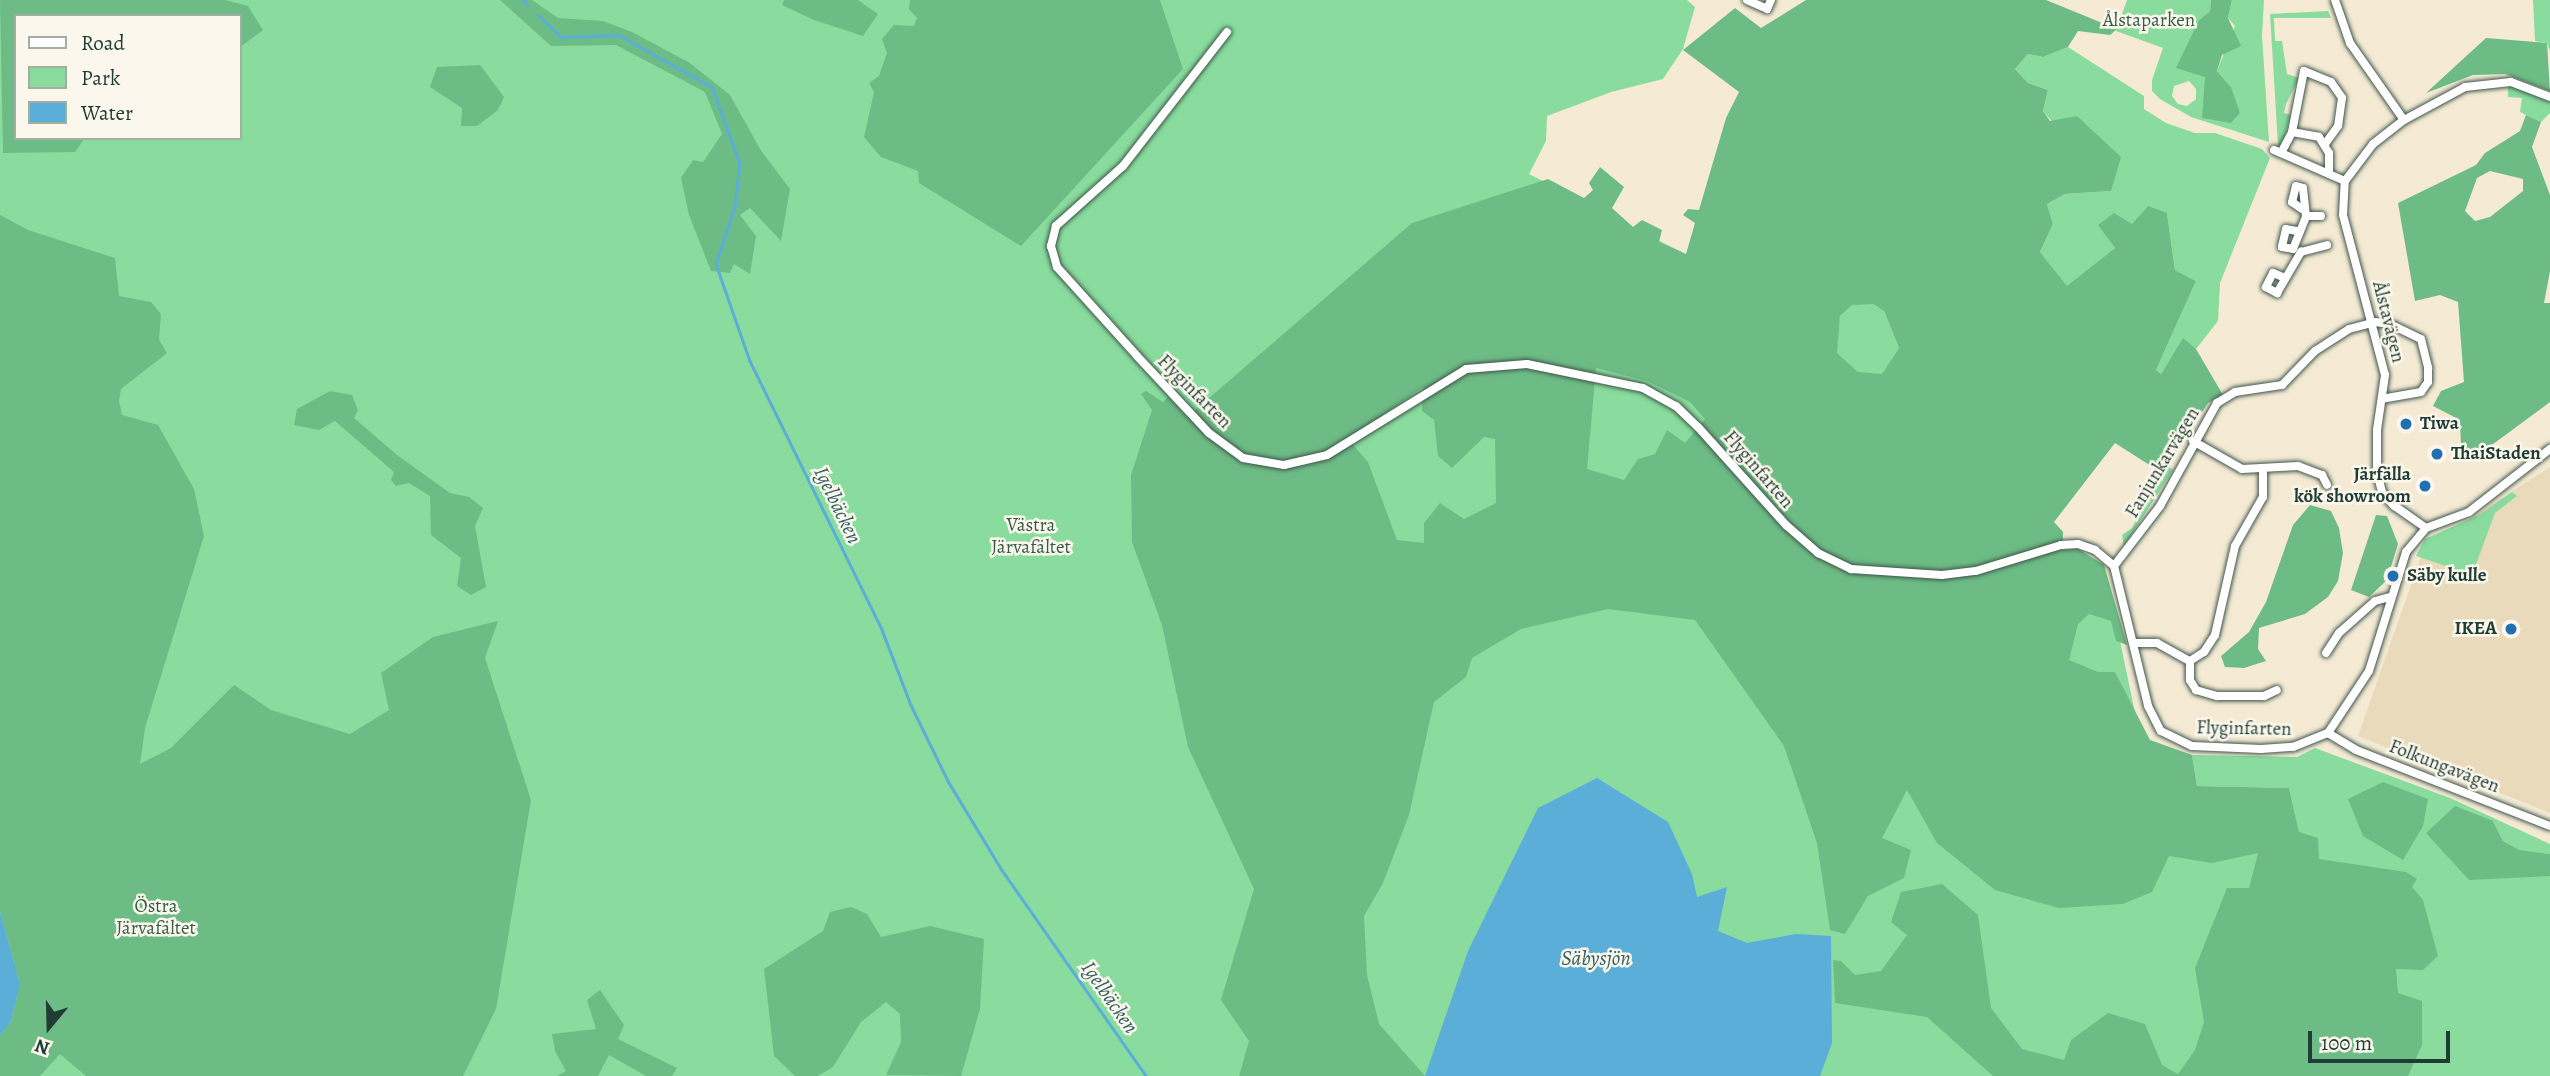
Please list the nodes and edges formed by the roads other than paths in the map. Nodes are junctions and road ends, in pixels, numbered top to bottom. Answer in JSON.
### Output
{"nodes":[{"id":1,"x":1747,"y":0,"type":"edge"},
{"id":2,"x":1771,"y":0,"type":"edge"},
{"id":3,"x":2335,"y":0,"type":"edge"},
{"id":4,"x":1227,"y":32,"type":"dead end"},
{"id":5,"x":2550,"y":97,"type":"edge"},
{"id":6,"x":2404,"y":120,"type":"junction"},
{"id":7,"x":2292,"y":131,"type":"junction"},
{"id":8,"x":2325,"y":144,"type":"junction"},
{"id":9,"x":2329,"y":173,"type":"junction"},
{"id":10,"x":2344,"y":181,"type":"junction"},
{"id":11,"x":2321,"y":216,"type":"dead end"},
{"id":12,"x":2327,"y":244,"type":"dead end"},
{"id":13,"x":2297,"y":251,"type":"junction"},
{"id":14,"x":2285,"y":278,"type":"dead end"},
{"id":15,"x":2375,"y":322,"type":"junction"},
{"id":16,"x":2384,"y":398,"type":"junction"},
{"id":17,"x":2193,"y":441,"type":"junction"},
{"id":18,"x":2550,"y":449,"type":"edge"},
{"id":19,"x":2263,"y":471,"type":"junction"},
{"id":20,"x":2327,"y":485,"type":"dead end"},
{"id":21,"x":2426,"y":528,"type":"junction"},
{"id":22,"x":2114,"y":566,"type":"junction"},
{"id":23,"x":2390,"y":597,"type":"junction"},
{"id":24,"x":2134,"y":643,"type":"junction"},
{"id":25,"x":2326,"y":653,"type":"dead end"},
{"id":26,"x":2189,"y":661,"type":"junction"},
{"id":27,"x":2277,"y":690,"type":"dead end"},
{"id":28,"x":2328,"y":733,"type":"junction"},
{"id":29,"x":2550,"y":826,"type":"edge"}],
"edges":[{"from":1,"to":2,"type":"street"},
{"from":3,"to":6,"type":"street"},
{"from":4,"to":22,"type":"street","name":"Flyginfarten"},
{"from":5,"to":6,"type":"street"},
{"from":6,"to":10,"type":"street"},
{"from":7,"to":8,"type":"street"},
{"from":7,"to":8,"type":"street"},
{"from":7,"to":9,"type":"street"},
{"from":8,"to":9,"type":"street"},
{"from":9,"to":10,"type":"street"},
{"from":10,"to":15,"type":"street","name":"Ålstavägen"},
{"from":11,"to":13,"type":"street"},
{"from":12,"to":13,"type":"street"},
{"from":13,"to":14,"type":"street"},
{"from":15,"to":16,"type":"street","name":"Ålstavägen"},
{"from":15,"to":16,"type":"street"},
{"from":15,"to":17,"type":"street","name":"Fanjunkarvägen"},
{"from":16,"to":21,"type":"street","name":"Ålstavägen"},
{"from":17,"to":19,"type":"street"},
{"from":17,"to":22,"type":"street","name":"Fanjunkarvägen"},
{"from":18,"to":21,"type":"street"},
{"from":19,"to":20,"type":"street"},
{"from":19,"to":26,"type":"street"},
{"from":21,"to":23,"type":"street"},
{"from":22,"to":24,"type":"street","name":"Flyginfarten"},
{"from":23,"to":25,"type":"street"},
{"from":23,"to":28,"type":"street"},
{"from":24,"to":26,"type":"street"},
{"from":24,"to":28,"type":"street","name":"Flyginfarten"},
{"from":26,"to":27,"type":"street"},
{"from":28,"to":29,"type":"street","name":"Folkungavägen"}]}
